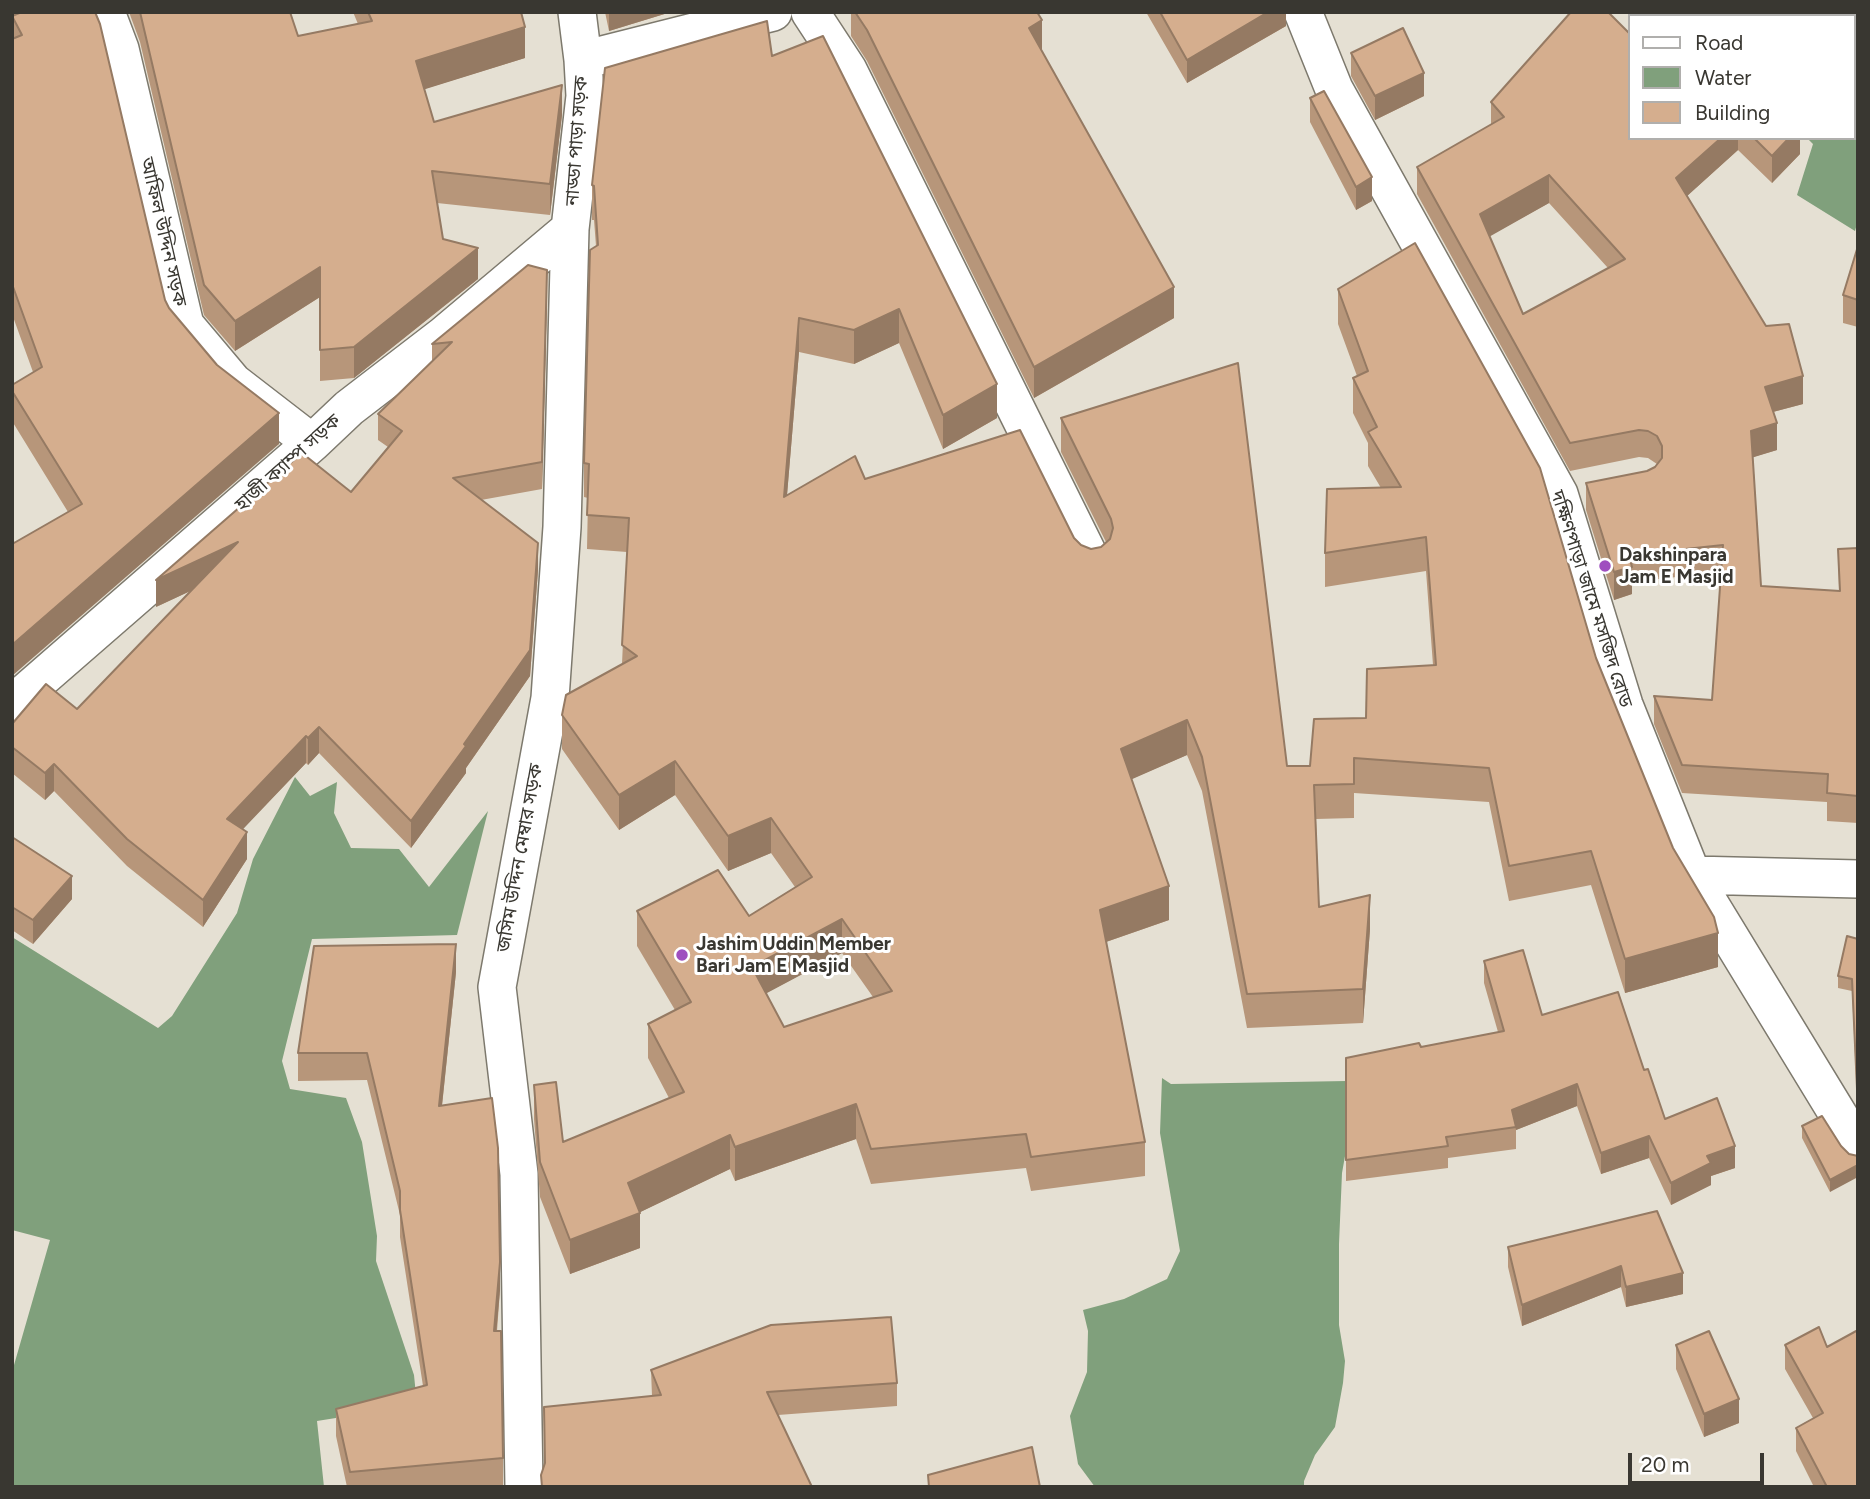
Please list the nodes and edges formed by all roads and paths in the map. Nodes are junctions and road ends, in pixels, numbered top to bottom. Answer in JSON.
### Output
{"nodes":[{"id":1,"x":106,"y":12,"type":"edge"},
{"id":2,"x":577,"y":12,"type":"edge"},
{"id":3,"x":773,"y":12,"type":"edge"},
{"id":4,"x":810,"y":12,"type":"edge"},
{"id":5,"x":1303,"y":12,"type":"edge"},
{"id":6,"x":583,"y":60,"type":"junction"},
{"id":7,"x":570,"y":229,"type":"junction"},
{"id":8,"x":312,"y":443,"type":"junction"},
{"id":9,"x":1595,"y":487,"type":"edge"},
{"id":10,"x":1559,"y":494,"type":"junction"},
{"id":11,"x":1092,"y":562,"type":"edge"},
{"id":12,"x":12,"y":704,"type":"edge"},
{"id":13,"x":1692,"y":875,"type":"junction"},
{"id":14,"x":1858,"y":879,"type":"edge"},
{"id":15,"x":1858,"y":1147,"type":"edge"},
{"id":16,"x":524,"y":1487,"type":"edge"}],
"edges":[{"from":1,"to":8,"type":"street","name":"আফিল উদ্দিন সড়ক"},
{"from":2,"to":6,"type":"street","name":"নাড্ডা পাড়া সড়ক"},
{"from":3,"to":6,"type":"street"},
{"from":4,"to":11,"type":"street"},
{"from":5,"to":10,"type":"street","name":"দক্ষিণপাড়া জামে মসজিদ রোড"},
{"from":6,"to":7,"type":"street","name":"নাড্ডা পাড়া সড়ক"},
{"from":7,"to":8,"type":"street","name":"হাজী ক্যাম্প সড়ক"},
{"from":7,"to":16,"type":"street","name":"জসিম উদ্দিন মেম্বার সড়ক"},
{"from":8,"to":12,"type":"street","name":"হাজী ক্যাম্প সড়ক"},
{"from":9,"to":10,"type":"street"},
{"from":10,"to":13,"type":"street","name":"দক্ষিণপাড়া জামে মসজিদ রোড"},
{"from":13,"to":14,"type":"street"},
{"from":13,"to":15,"type":"street","name":"দক্ষিণপাড়া জামে মসজিদ রোড"}]}
